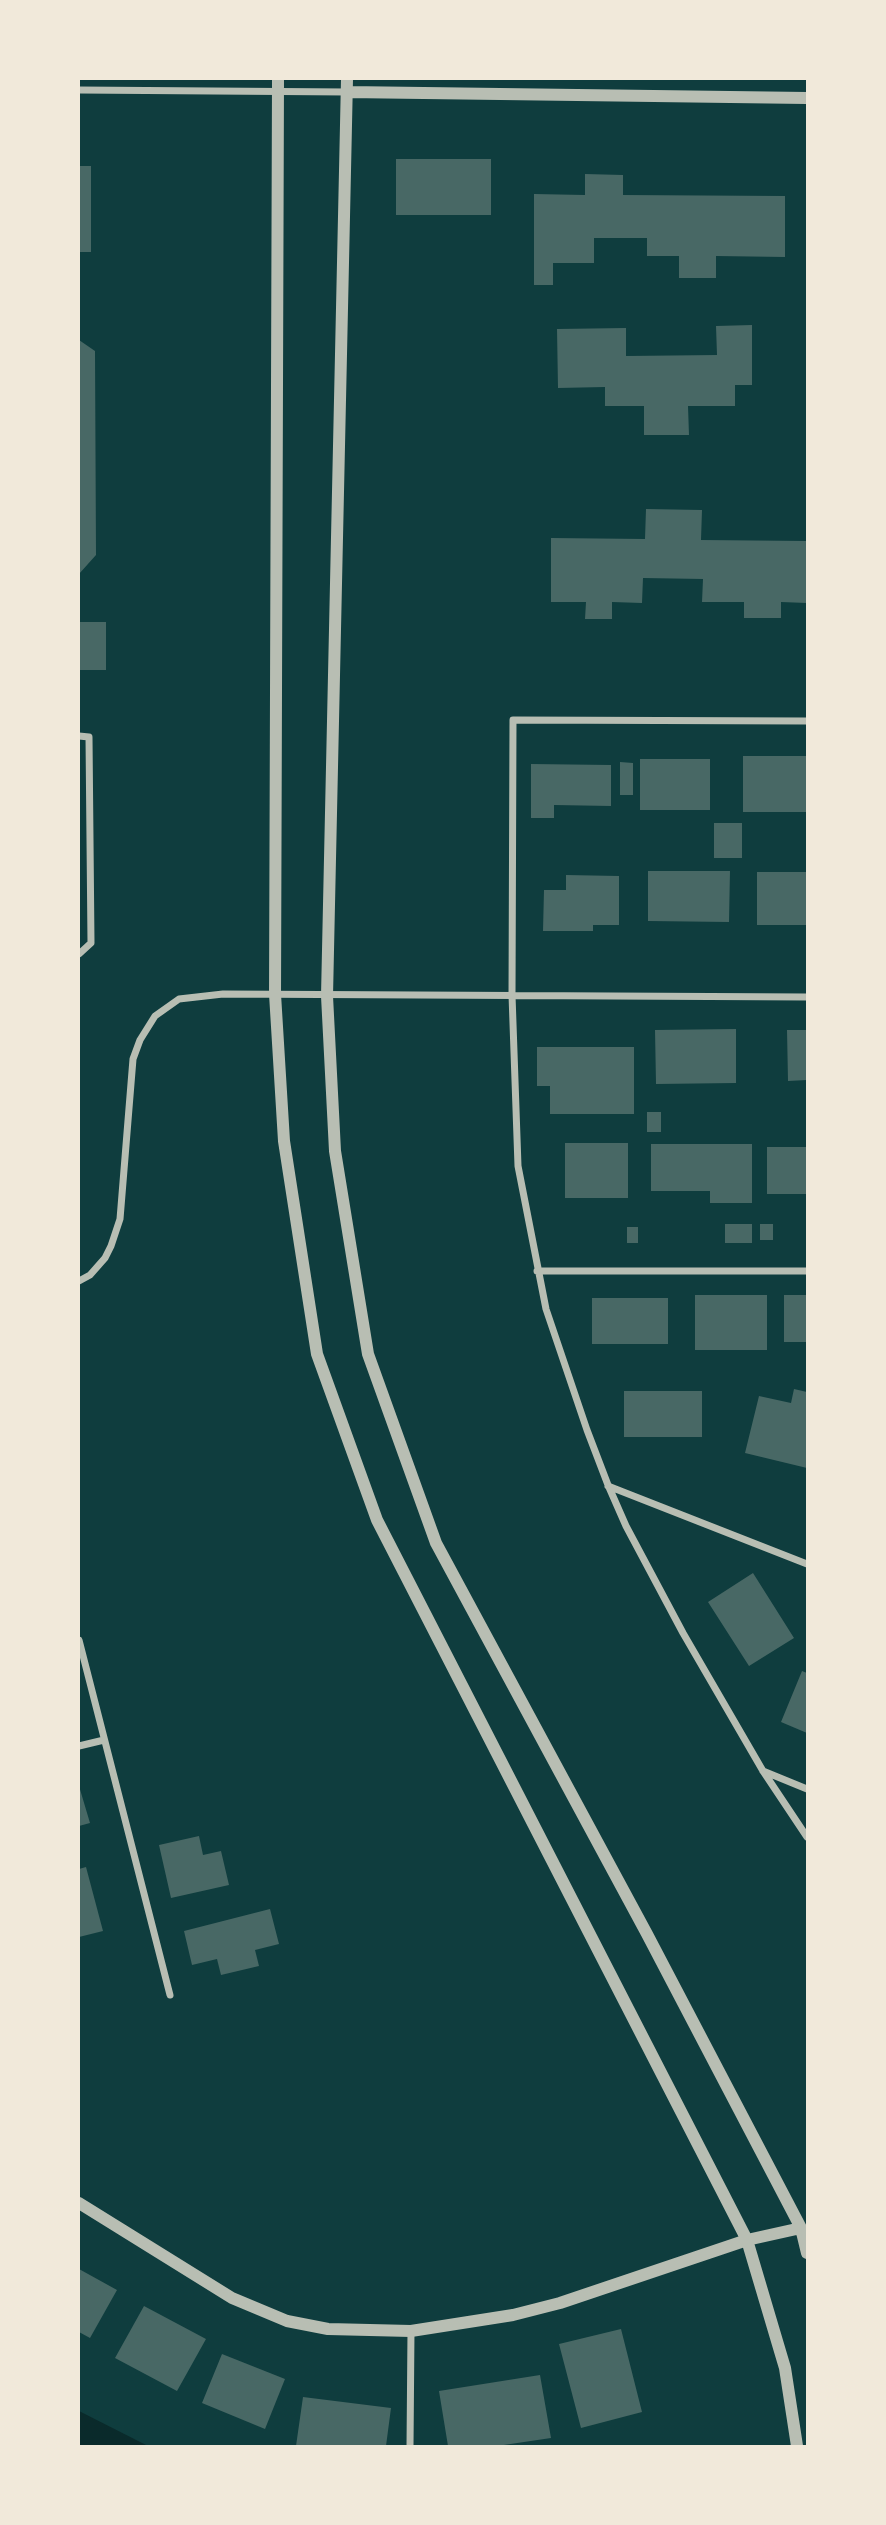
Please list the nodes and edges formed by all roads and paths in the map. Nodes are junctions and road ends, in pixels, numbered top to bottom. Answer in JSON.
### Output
{"nodes":[{"id":1,"x":278,"y":84,"type":"edge"},
{"id":2,"x":347,"y":85,"type":"edge"},
{"id":3,"x":79,"y":90,"type":"edge"},
{"id":4,"x":807,"y":98,"type":"edge"},
{"id":5,"x":807,"y":721,"type":"edge"},
{"id":6,"x":79,"y":736,"type":"edge"},
{"id":7,"x":79,"y":954,"type":"edge"},
{"id":8,"x":275,"y":994,"type":"junction"},
{"id":9,"x":512,"y":995,"type":"junction"},
{"id":10,"x":327,"y":996,"type":"junction"},
{"id":11,"x":807,"y":997,"type":"edge"},
{"id":12,"x":537,"y":1271,"type":"junction"},
{"id":13,"x":807,"y":1271,"type":"edge"},
{"id":14,"x":79,"y":1281,"type":"edge"},
{"id":15,"x":608,"y":1485,"type":"junction"},
{"id":16,"x":807,"y":1564,"type":"edge"},
{"id":17,"x":79,"y":1640,"type":"edge"},
{"id":18,"x":104,"y":1740,"type":"junction"},
{"id":19,"x":79,"y":1746,"type":"edge"},
{"id":20,"x":763,"y":1771,"type":"junction"},
{"id":21,"x":807,"y":1789,"type":"edge"},
{"id":22,"x":807,"y":1837,"type":"edge"},
{"id":23,"x":170,"y":1995,"type":"dead end"},
{"id":24,"x":79,"y":2203,"type":"edge"},
{"id":25,"x":804,"y":2228,"type":"edge"},
{"id":26,"x":747,"y":2240,"type":"junction"},
{"id":27,"x":807,"y":2253,"type":"edge"},
{"id":28,"x":411,"y":2331,"type":"junction"},
{"id":29,"x":410,"y":2446,"type":"edge"},
{"id":30,"x":797,"y":2446,"type":"edge"}],
"edges":[{"from":1,"to":2,"type":"street"},
{"from":1,"to":3,"type":"street"},
{"from":1,"to":8,"type":"street"},
{"from":2,"to":4,"type":"street"},
{"from":2,"to":10,"type":"street"},
{"from":5,"to":9,"type":"street"},
{"from":6,"to":7,"type":"street"},
{"from":8,"to":10,"type":"street"},
{"from":8,"to":14,"type":"street"},
{"from":8,"to":26,"type":"street"},
{"from":9,"to":10,"type":"street"},
{"from":9,"to":11,"type":"street"},
{"from":9,"to":12,"type":"street"},
{"from":10,"to":25,"type":"street"},
{"from":12,"to":13,"type":"street"},
{"from":12,"to":15,"type":"street"},
{"from":15,"to":16,"type":"street"},
{"from":15,"to":20,"type":"street"},
{"from":17,"to":18,"type":"street"},
{"from":18,"to":19,"type":"street"},
{"from":18,"to":23,"type":"street"},
{"from":20,"to":21,"type":"street"},
{"from":20,"to":22,"type":"street"},
{"from":24,"to":28,"type":"street"},
{"from":25,"to":26,"type":"street"},
{"from":25,"to":27,"type":"street"},
{"from":26,"to":28,"type":"street"},
{"from":26,"to":30,"type":"street"},
{"from":28,"to":29,"type":"street"}]}
